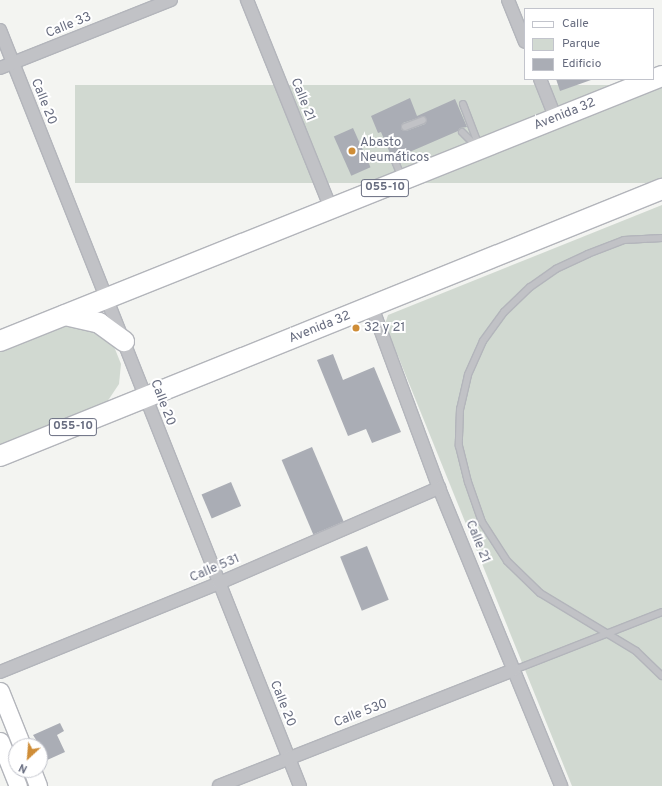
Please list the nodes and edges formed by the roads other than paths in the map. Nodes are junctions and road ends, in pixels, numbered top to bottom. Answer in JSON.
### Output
{"nodes":[{"id":1,"x":171,"y":0,"type":"edge"},
{"id":2,"x":247,"y":0,"type":"edge"},
{"id":3,"x":508,"y":0,"type":"edge"},
{"id":4,"x":0,"y":30,"type":"edge"},
{"id":5,"x":524,"y":40,"type":"edge"},
{"id":6,"x":13,"y":63,"type":"junction"},
{"id":7,"x":0,"y":68,"type":"edge"},
{"id":8,"x":540,"y":80,"type":"edge"},
{"id":9,"x":652,"y":80,"type":"edge"},
{"id":10,"x":463,"y":104,"type":"dead end"},
{"id":11,"x":556,"y":119,"type":"junction"},
{"id":12,"x":423,"y":120,"type":"dead end"},
{"id":13,"x":405,"y":127,"type":"dead end"},
{"id":14,"x":462,"y":132,"type":"dead end"},
{"id":15,"x":480,"y":149,"type":"junction"},
{"id":16,"x":395,"y":161,"type":"dead end"},
{"id":17,"x":404,"y":180,"type":"junction"},
{"id":18,"x":662,"y":189,"type":"edge"},
{"id":19,"x":331,"y":210,"type":"junction"},
{"id":20,"x":662,"y":238,"type":"edge"},
{"id":21,"x":107,"y":297,"type":"junction"},
{"id":22,"x":372,"y":307,"type":"junction"},
{"id":23,"x":64,"y":314,"type":"junction"},
{"id":24,"x":0,"y":341,"type":"edge"},
{"id":25,"x":124,"y":342,"type":"junction"},
{"id":26,"x":145,"y":399,"type":"junction"},
{"id":27,"x":0,"y":456,"type":"edge"},
{"id":28,"x":439,"y":488,"type":"junction"},
{"id":29,"x":219,"y":583,"type":"junction"},
{"id":30,"x":662,"y":612,"type":"edge"},
{"id":31,"x":607,"y":632,"type":"junction"},
{"id":32,"x":514,"y":670,"type":"junction"},
{"id":33,"x":0,"y":672,"type":"edge"},
{"id":34,"x":662,"y":676,"type":"edge"},
{"id":35,"x":0,"y":691,"type":"edge"},
{"id":36,"x":19,"y":738,"type":"edge"},
{"id":37,"x":0,"y":741,"type":"edge"},
{"id":38,"x":288,"y":757,"type":"junction"},
{"id":39,"x":18,"y":786,"type":"edge"},
{"id":40,"x":219,"y":786,"type":"edge"},
{"id":41,"x":300,"y":786,"type":"edge"},
{"id":42,"x":561,"y":786,"type":"edge"}],
"edges":[{"from":1,"to":6,"type":"street","name":"Calle 33"},
{"from":2,"to":19,"type":"street","name":"Calle 21"},
{"from":3,"to":5,"type":"street"},
{"from":4,"to":6,"type":"street","name":"Calle 20"},
{"from":6,"to":7,"type":"street","name":"Calle 33"},
{"from":6,"to":21,"type":"street","name":"Calle 20"},
{"from":8,"to":11,"type":"street"},
{"from":9,"to":11,"type":"highway","name":"Avenida 32","number":"055-10"},
{"from":10,"to":15,"type":"lane"},
{"from":11,"to":15,"type":"highway","name":"Avenida 32","number":"055-10"},
{"from":12,"to":13,"type":"lane"},
{"from":14,"to":15,"type":"lane"},
{"from":15,"to":17,"type":"highway","name":"Avenida 32","number":"055-10"},
{"from":16,"to":17,"type":"lane"},
{"from":17,"to":19,"type":"highway","name":"Avenida 32","number":"055-10"},
{"from":18,"to":22,"type":"highway","name":"Avenida 32","number":"055-10"},
{"from":19,"to":21,"type":"highway","name":"Avenida 32","number":"055-10"},
{"from":20,"to":31,"type":"lane"},
{"from":21,"to":23,"type":"highway","name":"Avenida 32","number":"055-10"},
{"from":21,"to":25,"type":"street","name":"Calle 20"},
{"from":22,"to":26,"type":"highway","name":"Avenida 32","number":"055-10"},
{"from":22,"to":28,"type":"street","name":"Calle 21"},
{"from":23,"to":24,"type":"highway","name":"Avenida 32","number":"055-10"},
{"from":23,"to":25,"type":"highway"},
{"from":25,"to":26,"type":"street","name":"Calle 20"},
{"from":26,"to":27,"type":"highway","name":"Avenida 32","number":"055-10"},
{"from":26,"to":29,"type":"street","name":"Calle 20"},
{"from":28,"to":29,"type":"street","name":"Calle 531"},
{"from":28,"to":32,"type":"street","name":"Calle 21"},
{"from":29,"to":33,"type":"street","name":"Calle 531"},
{"from":29,"to":38,"type":"street","name":"Calle 20"},
{"from":30,"to":31,"type":"lane"},
{"from":31,"to":32,"type":"lane"},
{"from":31,"to":34,"type":"lane"},
{"from":32,"to":38,"type":"street","name":"Calle 530"},
{"from":32,"to":42,"type":"street","name":"Calle 21"},
{"from":35,"to":36,"type":"main road"},
{"from":37,"to":39,"type":"main road"},
{"from":38,"to":40,"type":"street","name":"Calle 530"},
{"from":38,"to":41,"type":"street","name":"Calle 20"}]}
